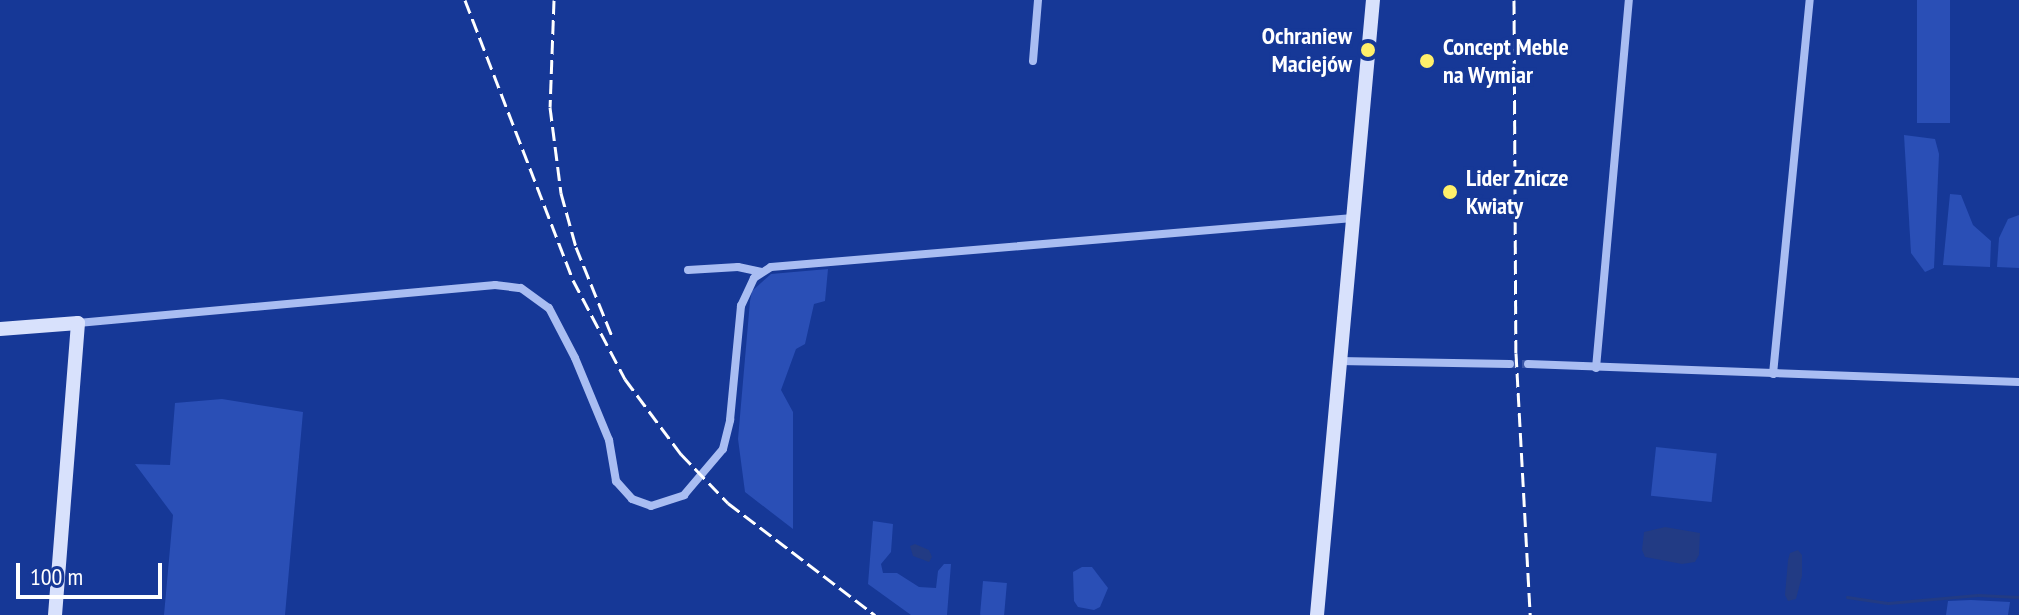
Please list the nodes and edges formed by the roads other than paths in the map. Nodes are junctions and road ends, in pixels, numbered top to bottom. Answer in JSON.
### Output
{"nodes":[{"id":1,"x":1038,"y":0,"type":"edge"},
{"id":2,"x":1373,"y":0,"type":"edge"},
{"id":3,"x":1629,"y":0,"type":"edge"},
{"id":4,"x":1810,"y":0,"type":"edge"},
{"id":5,"x":1033,"y":61,"type":"dead end"},
{"id":6,"x":1353,"y":218,"type":"junction"},
{"id":7,"x":688,"y":270,"type":"dead end"},
{"id":8,"x":761,"y":272,"type":"junction"},
{"id":9,"x":78,"y":323,"type":"junction"},
{"id":10,"x":0,"y":329,"type":"edge"},
{"id":11,"x":1339,"y":361,"type":"junction"},
{"id":12,"x":1510,"y":364,"type":"tunnel mouth"},
{"id":13,"x":1528,"y":364,"type":"tunnel mouth"},
{"id":14,"x":1596,"y":368,"type":"junction"},
{"id":15,"x":1773,"y":374,"type":"junction"},
{"id":16,"x":2019,"y":382,"type":"edge"},
{"id":17,"x":55,"y":615,"type":"edge"},
{"id":18,"x":1317,"y":615,"type":"edge"}],
"edges":[{"from":1,"to":5,"type":"street"},
{"from":2,"to":6,"type":"street"},
{"from":3,"to":14,"type":"street"},
{"from":4,"to":15,"type":"street"},
{"from":6,"to":8,"type":"street"},
{"from":6,"to":11,"type":"street"},
{"from":7,"to":8,"type":"street"},
{"from":8,"to":9,"type":"street"},
{"from":9,"to":10,"type":"street"},
{"from":9,"to":17,"type":"street"},
{"from":11,"to":12,"type":"street"},
{"from":11,"to":18,"type":"street"},
{"from":13,"to":14,"type":"street"},
{"from":14,"to":15,"type":"street"},
{"from":15,"to":16,"type":"street"}]}
